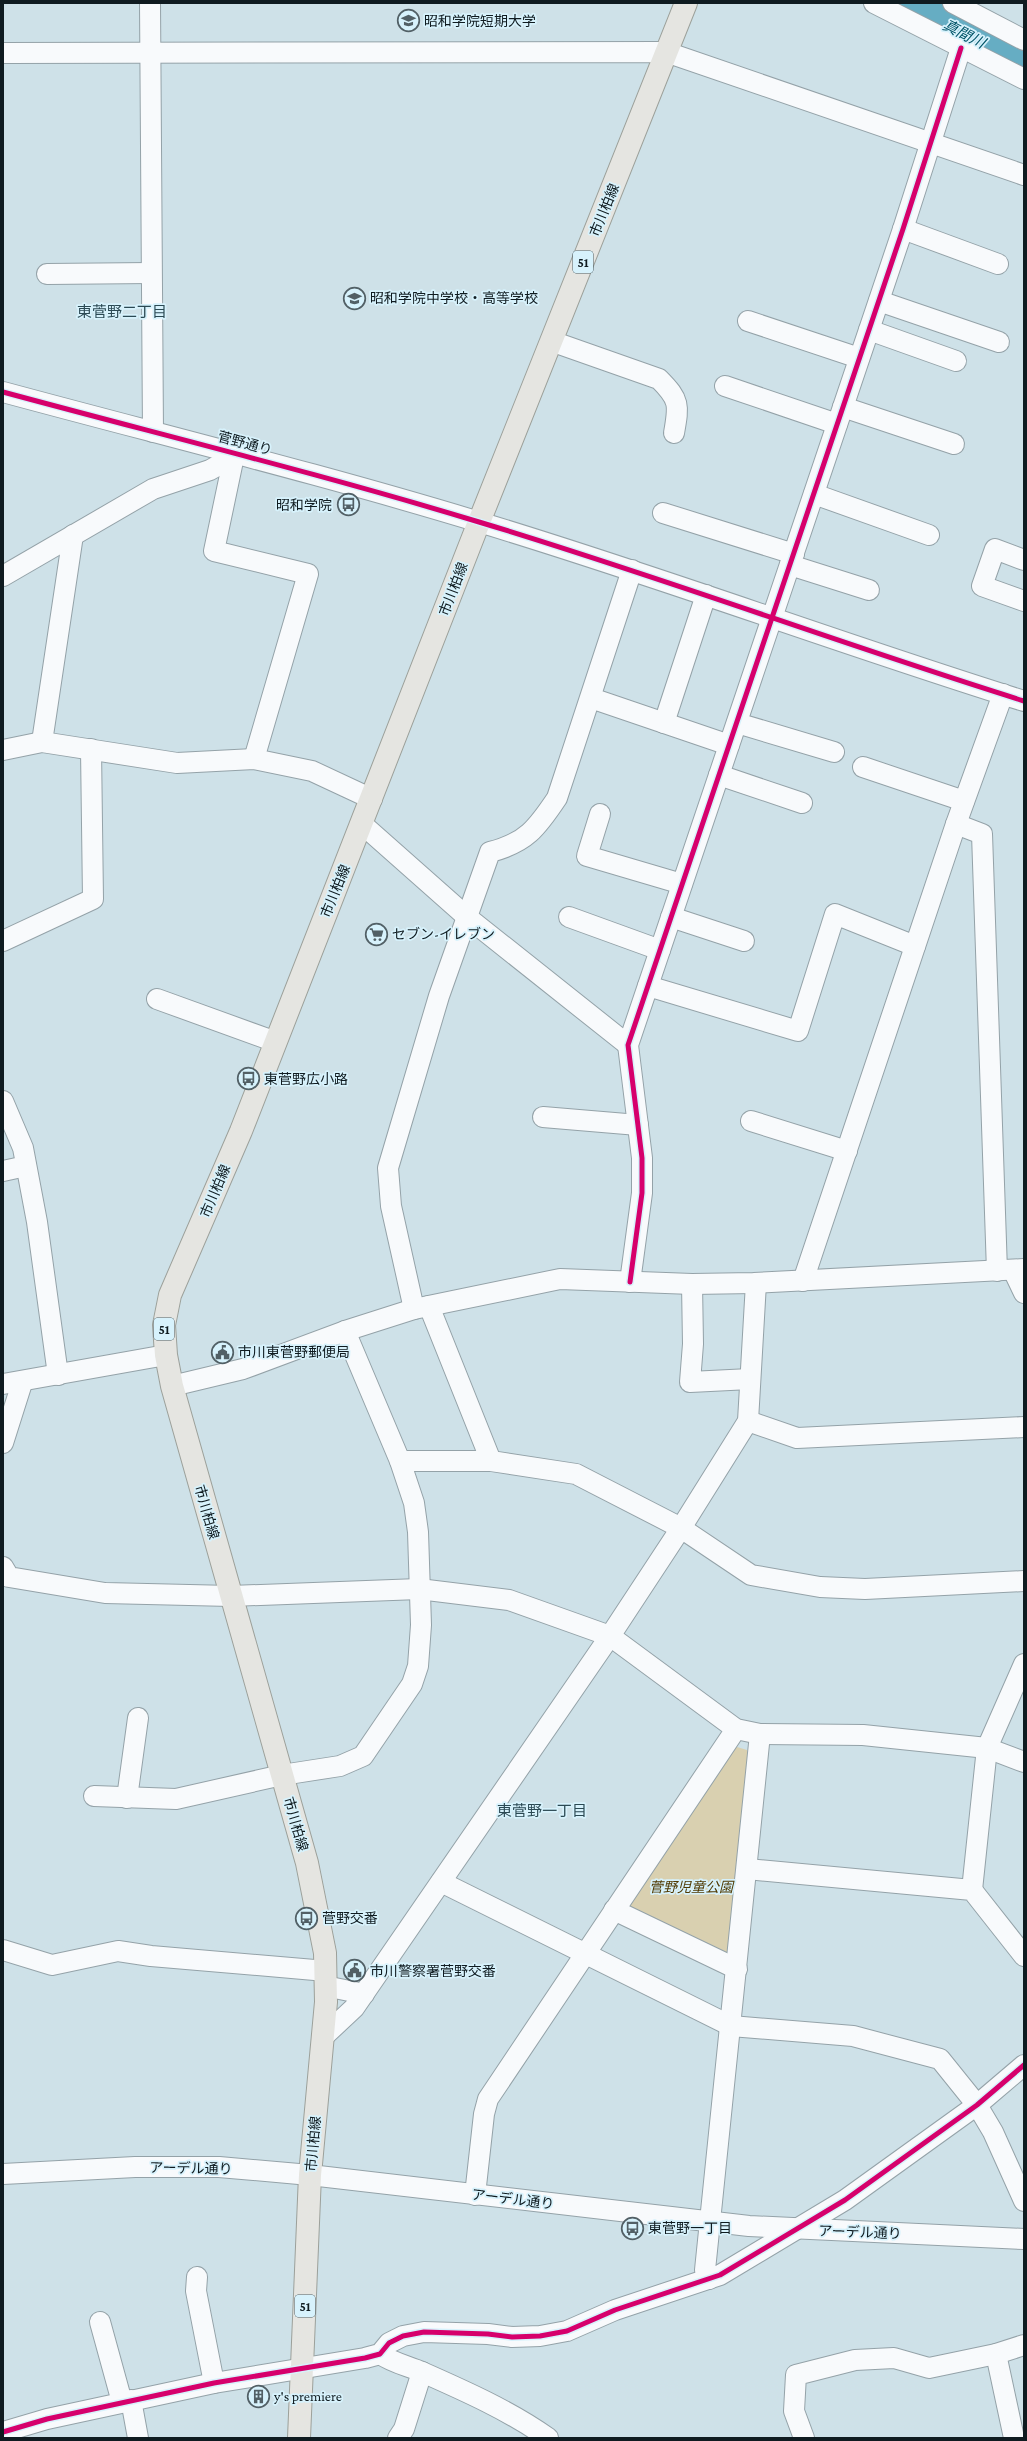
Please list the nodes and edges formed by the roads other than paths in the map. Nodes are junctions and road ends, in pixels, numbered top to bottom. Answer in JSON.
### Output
{"nodes":[{"id":1,"x":150,"y":3,"type":"edge"},
{"id":2,"x":686,"y":3,"type":"edge"},
{"id":3,"x":874,"y":3,"type":"edge"},
{"id":4,"x":952,"y":3,"type":"edge"},
{"id":5,"x":1023,"y":35,"type":"edge"},
{"id":6,"x":961,"y":48,"type":"junction"},
{"id":7,"x":666,"y":52,"type":"junction"},
{"id":8,"x":3,"y":53,"type":"edge"},
{"id":9,"x":150,"y":54,"type":"junction"},
{"id":10,"x":1024,"y":79,"type":"edge"},
{"id":11,"x":929,"y":144,"type":"junction"},
{"id":12,"x":1024,"y":176,"type":"edge"},
{"id":13,"x":903,"y":229,"type":"junction"},
{"id":14,"x":998,"y":264,"type":"dead end"},
{"id":15,"x":152,"y":273,"type":"junction"},
{"id":16,"x":47,"y":274,"type":"dead end"},
{"id":17,"x":879,"y":301,"type":"junction"},
{"id":18,"x":748,"y":321,"type":"dead end"},
{"id":19,"x":869,"y":330,"type":"junction"},
{"id":20,"x":551,"y":341,"type":"junction"},
{"id":21,"x":999,"y":342,"type":"dead end"},
{"id":22,"x":859,"y":358,"type":"junction"},
{"id":23,"x":956,"y":361,"type":"dead end"},
{"id":24,"x":725,"y":386,"type":"dead end"},
{"id":25,"x":3,"y":392,"type":"edge"},
{"id":26,"x":840,"y":416,"type":"junction"},
{"id":27,"x":152,"y":432,"type":"junction"},
{"id":28,"x":674,"y":433,"type":"dead end"},
{"id":29,"x":954,"y":444,"type":"dead end"},
{"id":30,"x":237,"y":455,"type":"junction"},
{"id":31,"x":814,"y":494,"type":"junction"},
{"id":32,"x":663,"y":513,"type":"dead end"},
{"id":33,"x":479,"y":522,"type":"junction"},
{"id":34,"x":73,"y":535,"type":"junction"},
{"id":35,"x":929,"y":536,"type":"dead end"},
{"id":36,"x":792,"y":560,"type":"junction"},
{"id":37,"x":1024,"y":560,"type":"edge"},
{"id":38,"x":632,"y":570,"type":"junction"},
{"id":39,"x":3,"y":576,"type":"edge"},
{"id":40,"x":869,"y":590,"type":"dead end"},
{"id":41,"x":706,"y":595,"type":"junction"},
{"id":42,"x":1024,"y":601,"type":"edge"},
{"id":43,"x":772,"y":617,"type":"junction"},
{"id":44,"x":1003,"y":694,"type":"junction"},
{"id":45,"x":591,"y":698,"type":"junction"},
{"id":46,"x":1024,"y":701,"type":"edge"},
{"id":47,"x":664,"y":723,"type":"junction"},
{"id":48,"x":737,"y":723,"type":"junction"},
{"id":49,"x":42,"y":742,"type":"junction"},
{"id":50,"x":730,"y":745,"type":"junction"},
{"id":51,"x":90,"y":749,"type":"junction"},
{"id":52,"x":3,"y":750,"type":"edge"},
{"id":53,"x":834,"y":752,"type":"dead end"},
{"id":54,"x":254,"y":759,"type":"junction"},
{"id":55,"x":863,"y":767,"type":"dead end"},
{"id":56,"x":719,"y":775,"type":"junction"},
{"id":57,"x":372,"y":799,"type":"junction"},
{"id":58,"x":964,"y":801,"type":"junction"},
{"id":59,"x":802,"y":803,"type":"dead end"},
{"id":60,"x":600,"y":814,"type":"dead end"},
{"id":61,"x":362,"y":824,"type":"junction"},
{"id":62,"x":956,"y":824,"type":"junction"},
{"id":63,"x":682,"y":884,"type":"junction"},
{"id":64,"x":467,"y":917,"type":"junction"},
{"id":65,"x":569,"y":917,"type":"dead end"},
{"id":66,"x":672,"y":917,"type":"junction"},
{"id":67,"x":3,"y":941,"type":"edge"},
{"id":68,"x":744,"y":941,"type":"dead end"},
{"id":69,"x":915,"y":946,"type":"junction"},
{"id":70,"x":660,"y":950,"type":"junction"},
{"id":71,"x":648,"y":986,"type":"junction"},
{"id":72,"x":157,"y":999,"type":"dead end"},
{"id":73,"x":276,"y":1042,"type":"junction"},
{"id":74,"x":628,"y":1045,"type":"junction"},
{"id":75,"x":3,"y":1101,"type":"edge"},
{"id":76,"x":543,"y":1117,"type":"dead end"},
{"id":77,"x":751,"y":1121,"type":"dead end"},
{"id":78,"x":638,"y":1125,"type":"junction"},
{"id":79,"x":847,"y":1151,"type":"junction"},
{"id":80,"x":26,"y":1166,"type":"junction"},
{"id":81,"x":3,"y":1170,"type":"edge"},
{"id":82,"x":1011,"y":1270,"type":"edge"},
{"id":83,"x":803,"y":1280,"type":"junction"},
{"id":84,"x":630,"y":1282,"type":"junction"},
{"id":85,"x":756,"y":1283,"type":"junction"},
{"id":86,"x":692,"y":1284,"type":"junction"},
{"id":87,"x":1024,"y":1293,"type":"edge"},
{"id":88,"x":422,"y":1308,"type":"junction"},
{"id":89,"x":345,"y":1331,"type":"junction"},
{"id":90,"x":166,"y":1356,"type":"junction"},
{"id":91,"x":58,"y":1375,"type":"junction"},
{"id":92,"x":750,"y":1379,"type":"junction"},
{"id":93,"x":13,"y":1383,"type":"edge"},
{"id":94,"x":172,"y":1386,"type":"junction"},
{"id":95,"x":748,"y":1421,"type":"junction"},
{"id":96,"x":1024,"y":1427,"type":"edge"},
{"id":97,"x":3,"y":1442,"type":"edge"},
{"id":98,"x":400,"y":1461,"type":"junction"},
{"id":99,"x":491,"y":1461,"type":"junction"},
{"id":100,"x":682,"y":1528,"type":"junction"},
{"id":101,"x":3,"y":1567,"type":"edge"},
{"id":102,"x":1024,"y":1581,"type":"edge"},
{"id":103,"x":419,"y":1590,"type":"junction"},
{"id":104,"x":231,"y":1596,"type":"junction"},
{"id":105,"x":610,"y":1636,"type":"junction"},
{"id":106,"x":1024,"y":1664,"type":"edge"},
{"id":107,"x":138,"y":1718,"type":"dead end"},
{"id":108,"x":736,"y":1729,"type":"junction"},
{"id":109,"x":760,"y":1734,"type":"junction"},
{"id":110,"x":987,"y":1748,"type":"junction"},
{"id":111,"x":1024,"y":1762,"type":"edge"},
{"id":112,"x":282,"y":1775,"type":"junction"},
{"id":113,"x":94,"y":1796,"type":"dead end"},
{"id":114,"x":128,"y":1798,"type":"junction"},
{"id":115,"x":747,"y":1869,"type":"junction"},
{"id":116,"x":441,"y":1882,"type":"junction"},
{"id":117,"x":972,"y":1890,"type":"junction"},
{"id":118,"x":614,"y":1910,"type":"junction"},
{"id":119,"x":3,"y":1950,"type":"edge"},
{"id":120,"x":584,"y":1953,"type":"junction"},
{"id":121,"x":1024,"y":1956,"type":"edge"},
{"id":122,"x":737,"y":1969,"type":"junction"},
{"id":123,"x":325,"y":1978,"type":"junction"},
{"id":124,"x":364,"y":1994,"type":"junction"},
{"id":125,"x":731,"y":2026,"type":"junction"},
{"id":126,"x":323,"y":2037,"type":"junction"},
{"id":127,"x":1024,"y":2065,"type":"edge"},
{"id":128,"x":977,"y":2105,"type":"junction"},
{"id":129,"x":3,"y":2174,"type":"edge"},
{"id":130,"x":310,"y":2175,"type":"junction"},
{"id":131,"x":475,"y":2195,"type":"junction"},
{"id":132,"x":1024,"y":2201,"type":"edge"},
{"id":133,"x":711,"y":2223,"type":"junction"},
{"id":134,"x":792,"y":2229,"type":"junction"},
{"id":135,"x":1024,"y":2239,"type":"edge"},
{"id":136,"x":197,"y":2276,"type":"dead end"},
{"id":137,"x":709,"y":2279,"type":"junction"},
{"id":138,"x":100,"y":2322,"type":"dead end"},
{"id":139,"x":1024,"y":2345,"type":"edge"},
{"id":140,"x":380,"y":2354,"type":"junction"},
{"id":141,"x":996,"y":2354,"type":"junction"},
{"id":142,"x":302,"y":2368,"type":"junction"},
{"id":143,"x":422,"y":2372,"type":"junction"},
{"id":144,"x":214,"y":2383,"type":"junction"},
{"id":145,"x":127,"y":2401,"type":"junction"},
{"id":146,"x":3,"y":2432,"type":"edge"},
{"id":147,"x":138,"y":2438,"type":"edge"},
{"id":148,"x":299,"y":2438,"type":"edge"},
{"id":149,"x":398,"y":2438,"type":"edge"},
{"id":150,"x":548,"y":2438,"type":"edge"},
{"id":151,"x":804,"y":2438,"type":"edge"},
{"id":152,"x":1014,"y":2438,"type":"edge"}],
"edges":[{"from":1,"to":9,"type":"street"},
{"from":2,"to":7,"type":"main road","name":"市川柏線","number":"51"},
{"from":3,"to":6,"type":"street"},
{"from":4,"to":5,"type":"street"},
{"from":6,"to":10,"type":"street"},
{"from":6,"to":11,"type":"street"},
{"from":7,"to":9,"type":"street"},
{"from":7,"to":11,"type":"street"},
{"from":7,"to":20,"type":"main road","name":"市川柏線","number":"51"},
{"from":8,"to":9,"type":"street"},
{"from":9,"to":15,"type":"street"},
{"from":11,"to":12,"type":"street"},
{"from":11,"to":13,"type":"street"},
{"from":13,"to":14,"type":"street"},
{"from":13,"to":17,"type":"street"},
{"from":15,"to":16,"type":"street"},
{"from":15,"to":27,"type":"street"},
{"from":17,"to":19,"type":"street"},
{"from":17,"to":21,"type":"street"},
{"from":18,"to":22,"type":"street"},
{"from":19,"to":22,"type":"street"},
{"from":19,"to":23,"type":"street"},
{"from":20,"to":28,"type":"street"},
{"from":20,"to":33,"type":"main road","name":"市川柏線","number":"51"},
{"from":22,"to":26,"type":"street"},
{"from":24,"to":26,"type":"street"},
{"from":25,"to":27,"type":"street","name":"菅野通り"},
{"from":26,"to":29,"type":"street"},
{"from":26,"to":31,"type":"street"},
{"from":27,"to":30,"type":"street","name":"菅野通り"},
{"from":30,"to":33,"type":"street","name":"菅野通り"},
{"from":30,"to":34,"type":"street"},
{"from":30,"to":54,"type":"street"},
{"from":31,"to":35,"type":"street"},
{"from":31,"to":36,"type":"street"},
{"from":32,"to":36,"type":"street"},
{"from":33,"to":38,"type":"street","name":"菅野通り"},
{"from":33,"to":57,"type":"main road","name":"市川柏線","number":"51"},
{"from":34,"to":39,"type":"street"},
{"from":34,"to":49,"type":"street"},
{"from":36,"to":40,"type":"street"},
{"from":36,"to":43,"type":"street"},
{"from":37,"to":42,"type":"street"},
{"from":38,"to":41,"type":"street","name":"菅野通り"},
{"from":38,"to":45,"type":"street"},
{"from":41,"to":43,"type":"street","name":"菅野通り"},
{"from":41,"to":47,"type":"street"},
{"from":43,"to":44,"type":"street","name":"菅野通り"},
{"from":43,"to":48,"type":"street"},
{"from":44,"to":46,"type":"street","name":"菅野通り"},
{"from":44,"to":58,"type":"street"},
{"from":45,"to":47,"type":"street"},
{"from":45,"to":64,"type":"street"},
{"from":47,"to":50,"type":"street"},
{"from":48,"to":50,"type":"street"},
{"from":48,"to":53,"type":"street"},
{"from":49,"to":51,"type":"street"},
{"from":49,"to":52,"type":"street"},
{"from":50,"to":56,"type":"street"},
{"from":51,"to":54,"type":"street"},
{"from":51,"to":67,"type":"street"},
{"from":54,"to":57,"type":"street"},
{"from":55,"to":58,"type":"street"},
{"from":56,"to":59,"type":"street"},
{"from":56,"to":63,"type":"street"},
{"from":57,"to":61,"type":"main road","name":"市川柏線","number":"51"},
{"from":58,"to":62,"type":"street"},
{"from":60,"to":63,"type":"street"},
{"from":61,"to":64,"type":"street"},
{"from":61,"to":73,"type":"main road","name":"市川柏線","number":"51"},
{"from":62,"to":69,"type":"street"},
{"from":62,"to":82,"type":"street"},
{"from":63,"to":66,"type":"street"},
{"from":64,"to":74,"type":"street"},
{"from":64,"to":88,"type":"street"},
{"from":65,"to":70,"type":"street"},
{"from":66,"to":68,"type":"street"},
{"from":66,"to":70,"type":"street"},
{"from":69,"to":71,"type":"street"},
{"from":69,"to":79,"type":"street"},
{"from":70,"to":71,"type":"street"},
{"from":71,"to":74,"type":"street"},
{"from":72,"to":73,"type":"street"},
{"from":73,"to":90,"type":"main road","name":"市川柏線","number":"51"},
{"from":74,"to":78,"type":"street"},
{"from":75,"to":80,"type":"street"},
{"from":76,"to":78,"type":"street"},
{"from":77,"to":79,"type":"street"},
{"from":78,"to":84,"type":"street"},
{"from":79,"to":83,"type":"street"},
{"from":80,"to":81,"type":"street"},
{"from":80,"to":91,"type":"street"},
{"from":82,"to":83,"type":"street"},
{"from":82,"to":87,"type":"street"},
{"from":83,"to":85,"type":"street"},
{"from":84,"to":86,"type":"street"},
{"from":84,"to":88,"type":"street"},
{"from":85,"to":86,"type":"street"},
{"from":85,"to":92,"type":"street"},
{"from":86,"to":92,"type":"street"},
{"from":88,"to":89,"type":"street"},
{"from":88,"to":99,"type":"street"},
{"from":89,"to":94,"type":"street"},
{"from":89,"to":98,"type":"street"},
{"from":90,"to":91,"type":"street"},
{"from":90,"to":94,"type":"main road","name":"市川柏線","number":"51"},
{"from":91,"to":93,"type":"street"},
{"from":92,"to":95,"type":"street"},
{"from":93,"to":97,"type":"street"},
{"from":94,"to":104,"type":"main road","name":"市川柏線","number":"51"},
{"from":95,"to":96,"type":"street"},
{"from":95,"to":100,"type":"street"},
{"from":98,"to":99,"type":"street"},
{"from":98,"to":103,"type":"street"},
{"from":99,"to":100,"type":"street"},
{"from":100,"to":102,"type":"street"},
{"from":100,"to":105,"type":"street"},
{"from":101,"to":104,"type":"street"},
{"from":103,"to":104,"type":"street"},
{"from":103,"to":105,"type":"street"},
{"from":103,"to":112,"type":"street"},
{"from":104,"to":112,"type":"main road","name":"市川柏線","number":"51"},
{"from":105,"to":108,"type":"street"},
{"from":105,"to":116,"type":"street"},
{"from":106,"to":110,"type":"street"},
{"from":107,"to":114,"type":"street"},
{"from":108,"to":109,"type":"street"},
{"from":108,"to":118,"type":"street"},
{"from":109,"to":110,"type":"street"},
{"from":109,"to":115,"type":"street"},
{"from":110,"to":111,"type":"street"},
{"from":110,"to":117,"type":"street"},
{"from":112,"to":114,"type":"street"},
{"from":112,"to":123,"type":"main road","name":"市川柏線","number":"51"},
{"from":113,"to":114,"type":"street"},
{"from":115,"to":117,"type":"street"},
{"from":115,"to":122,"type":"street"},
{"from":116,"to":120,"type":"street"},
{"from":116,"to":124,"type":"street"},
{"from":117,"to":121,"type":"street"},
{"from":118,"to":120,"type":"street"},
{"from":118,"to":122,"type":"street"},
{"from":119,"to":123,"type":"street"},
{"from":120,"to":125,"type":"street"},
{"from":120,"to":131,"type":"street"},
{"from":122,"to":125,"type":"street"},
{"from":123,"to":124,"type":"street"},
{"from":123,"to":126,"type":"main road","name":"市川柏線","number":"51"},
{"from":124,"to":126,"type":"street"},
{"from":125,"to":128,"type":"street"},
{"from":125,"to":133,"type":"street"},
{"from":126,"to":130,"type":"main road","name":"市川柏線","number":"51"},
{"from":127,"to":128,"type":"street"},
{"from":128,"to":132,"type":"street"},
{"from":128,"to":134,"type":"street"},
{"from":129,"to":130,"type":"street","name":"アーデル通り"},
{"from":130,"to":131,"type":"street","name":"アーデル通り"},
{"from":130,"to":142,"type":"main road","name":"市川柏線","number":"51"},
{"from":131,"to":133,"type":"street","name":"アーデル通り"},
{"from":133,"to":134,"type":"street","name":"アーデル通り"},
{"from":133,"to":137,"type":"street"},
{"from":134,"to":135,"type":"street","name":"アーデル通り"},
{"from":134,"to":137,"type":"street"},
{"from":136,"to":144,"type":"street"},
{"from":137,"to":140,"type":"street"},
{"from":138,"to":145,"type":"street"},
{"from":139,"to":141,"type":"street"},
{"from":140,"to":142,"type":"street"},
{"from":140,"to":143,"type":"street"},
{"from":141,"to":151,"type":"street"},
{"from":141,"to":152,"type":"street"},
{"from":142,"to":144,"type":"street"},
{"from":142,"to":148,"type":"main road","name":"市川柏線","number":"51"},
{"from":143,"to":149,"type":"street"},
{"from":143,"to":150,"type":"street"},
{"from":144,"to":145,"type":"street"},
{"from":145,"to":146,"type":"street"},
{"from":145,"to":147,"type":"street"}]}
